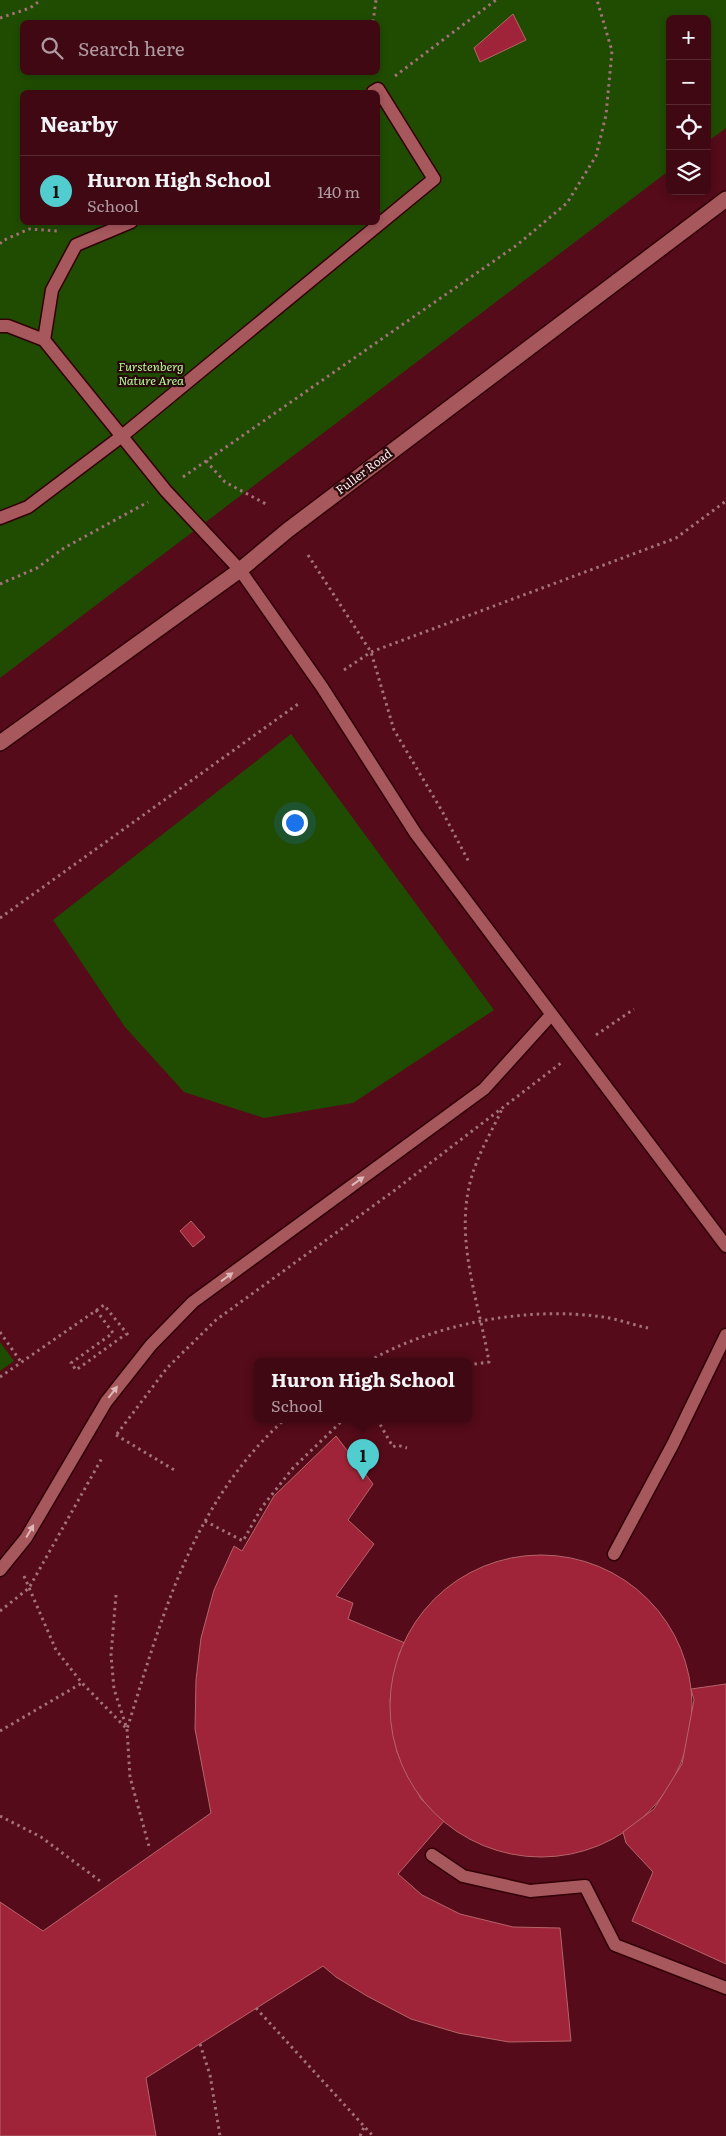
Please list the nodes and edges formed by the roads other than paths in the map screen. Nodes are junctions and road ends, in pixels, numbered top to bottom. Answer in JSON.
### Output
{"nodes":[{"id":1,"x":380,"y":97,"type":"edge"},
{"id":2,"x":726,"y":198,"type":"edge"},
{"id":3,"x":380,"y":223,"type":"edge"},
{"id":4,"x":124,"y":225,"type":"edge"},
{"id":5,"x":378,"y":225,"type":"edge"},
{"id":6,"x":0,"y":326,"type":"edge"},
{"id":7,"x":44,"y":340,"type":"junction"},
{"id":8,"x":122,"y":436,"type":"junction"},
{"id":9,"x":0,"y":518,"type":"edge"},
{"id":10,"x":240,"y":570,"type":"junction"},
{"id":11,"x":0,"y":743,"type":"edge"},
{"id":12,"x":551,"y":1015,"type":"junction"},
{"id":13,"x":726,"y":1246,"type":"edge"},
{"id":14,"x":726,"y":1335,"type":"edge"},
{"id":15,"x":614,"y":1554,"type":"dead end"},
{"id":16,"x":0,"y":1570,"type":"edge"},
{"id":17,"x":432,"y":1855,"type":"dead end"},
{"id":18,"x":726,"y":1988,"type":"edge"}],
"edges":[{"from":1,"to":3,"type":"lane"},
{"from":2,"to":10,"type":"main road","name":"Fuller Road"},
{"from":4,"to":7,"type":"lane"},
{"from":5,"to":8,"type":"lane"},
{"from":6,"to":7,"type":"lane"},
{"from":7,"to":8,"type":"lane"},
{"from":8,"to":9,"type":"lane"},
{"from":8,"to":10,"type":"lane"},
{"from":10,"to":11,"type":"main road","name":"Fuller Road"},
{"from":10,"to":12,"type":"lane"},
{"from":12,"to":13,"type":"lane"},
{"from":16,"to":12,"type":"lane","one_way":true},
{"from":14,"to":15,"type":"lane"},
{"from":17,"to":18,"type":"lane"}]}
